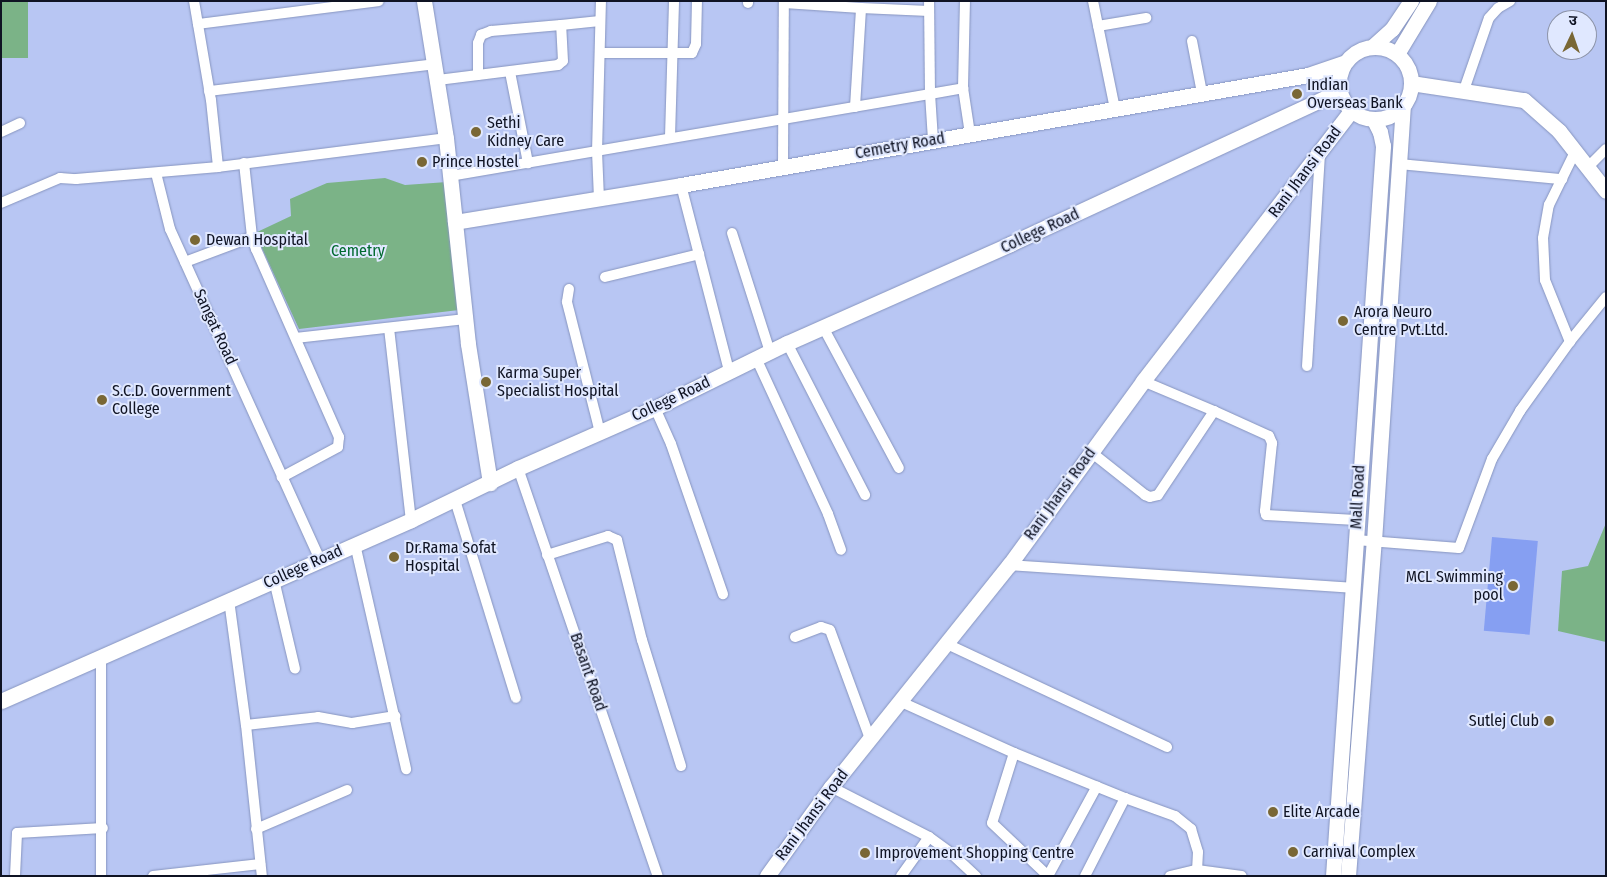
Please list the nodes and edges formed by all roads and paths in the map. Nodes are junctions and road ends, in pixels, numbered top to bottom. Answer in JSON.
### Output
{"nodes":[{"id":1,"x":194,"y":1,"type":"edge"},
{"id":2,"x":379,"y":1,"type":"edge"},
{"id":3,"x":424,"y":1,"type":"edge"},
{"id":4,"x":600,"y":1,"type":"edge"},
{"id":5,"x":674,"y":1,"type":"edge"},
{"id":6,"x":697,"y":1,"type":"edge"},
{"id":7,"x":965,"y":1,"type":"edge"},
{"id":8,"x":1093,"y":1,"type":"edge"},
{"id":9,"x":1429,"y":1,"type":"edge"},
{"id":10,"x":1510,"y":1,"type":"edge"},
{"id":11,"x":784,"y":2,"type":"edge"},
{"id":12,"x":1405,"y":5,"type":"edge"},
{"id":13,"x":929,"y":6,"type":"edge"},
{"id":14,"x":861,"y":8,"type":"junction"},
{"id":15,"x":1146,"y":18,"type":"dead end"},
{"id":16,"x":600,"y":22,"type":"junction"},
{"id":17,"x":198,"y":24,"type":"junction"},
{"id":18,"x":561,"y":25,"type":"junction"},
{"id":19,"x":1098,"y":26,"type":"junction"},
{"id":20,"x":1192,"y":41,"type":"dead end"},
{"id":21,"x":1373,"y":46,"type":"junction"},
{"id":22,"x":600,"y":53,"type":"junction"},
{"id":23,"x":672,"y":54,"type":"junction"},
{"id":24,"x":1397,"y":54,"type":"junction"},
{"id":25,"x":1343,"y":63,"type":"junction"},
{"id":26,"x":435,"y":64,"type":"junction"},
{"id":27,"x":510,"y":72,"type":"junction"},
{"id":28,"x":1308,"y":74,"type":"junction"},
{"id":29,"x":478,"y":75,"type":"junction"},
{"id":30,"x":438,"y":80,"type":"junction"},
{"id":31,"x":1338,"y":85,"type":"junction"},
{"id":32,"x":963,"y":88,"type":"junction"},
{"id":33,"x":1464,"y":90,"type":"junction"},
{"id":34,"x":209,"y":91,"type":"junction"},
{"id":35,"x":1202,"y":93,"type":"junction"},
{"id":36,"x":930,"y":94,"type":"junction"},
{"id":37,"x":1408,"y":94,"type":"junction"},
{"id":38,"x":855,"y":106,"type":"junction"},
{"id":39,"x":1531,"y":107,"type":"junction"},
{"id":40,"x":1115,"y":109,"type":"junction"},
{"id":41,"x":1351,"y":111,"type":"junction"},
{"id":42,"x":782,"y":118,"type":"junction"},
{"id":43,"x":1374,"y":120,"type":"junction"},
{"id":44,"x":20,"y":124,"type":"dead end"},
{"id":45,"x":1,"y":132,"type":"edge"},
{"id":46,"x":970,"y":134,"type":"junction"},
{"id":47,"x":670,"y":137,"type":"junction"},
{"id":48,"x":446,"y":138,"type":"junction"},
{"id":49,"x":933,"y":140,"type":"junction"},
{"id":50,"x":1606,"y":149,"type":"edge"},
{"id":51,"x":1576,"y":150,"type":"junction"},
{"id":52,"x":597,"y":152,"type":"junction"},
{"id":53,"x":1320,"y":153,"type":"junction"},
{"id":54,"x":528,"y":163,"type":"junction"},
{"id":55,"x":244,"y":164,"type":"junction"},
{"id":56,"x":1399,"y":164,"type":"junction"},
{"id":57,"x":783,"y":166,"type":"junction"},
{"id":58,"x":218,"y":167,"type":"junction"},
{"id":59,"x":1588,"y":167,"type":"junction"},
{"id":60,"x":156,"y":173,"type":"junction"},
{"id":61,"x":450,"y":176,"type":"junction"},
{"id":62,"x":1562,"y":179,"type":"junction"},
{"id":63,"x":681,"y":185,"type":"junction"},
{"id":64,"x":1606,"y":191,"type":"edge"},
{"id":65,"x":599,"y":199,"type":"junction"},
{"id":66,"x":1,"y":202,"type":"edge"},
{"id":67,"x":455,"y":222,"type":"junction"},
{"id":68,"x":732,"y":233,"type":"dead end"},
{"id":69,"x":252,"y":237,"type":"junction"},
{"id":70,"x":698,"y":254,"type":"junction"},
{"id":71,"x":185,"y":262,"type":"junction"},
{"id":72,"x":604,"y":277,"type":"dead end"},
{"id":73,"x":569,"y":289,"type":"dead end"},
{"id":74,"x":1606,"y":297,"type":"edge"},
{"id":75,"x":465,"y":319,"type":"junction"},
{"id":76,"x":823,"y":327,"type":"junction"},
{"id":77,"x":389,"y":328,"type":"junction"},
{"id":78,"x":296,"y":338,"type":"junction"},
{"id":79,"x":1570,"y":342,"type":"junction"},
{"id":80,"x":787,"y":343,"type":"junction"},
{"id":81,"x":770,"y":352,"type":"junction"},
{"id":82,"x":756,"y":358,"type":"junction"},
{"id":83,"x":1307,"y":366,"type":"dead end"},
{"id":84,"x":729,"y":371,"type":"junction"},
{"id":85,"x":1142,"y":381,"type":"junction"},
{"id":86,"x":655,"y":408,"type":"junction"},
{"id":87,"x":1214,"y":411,"type":"junction"},
{"id":88,"x":600,"y":432,"type":"junction"},
{"id":89,"x":1091,"y":452,"type":"junction"},
{"id":90,"x":518,"y":468,"type":"junction"},
{"id":91,"x":899,"y":468,"type":"dead end"},
{"id":92,"x":282,"y":477,"type":"junction"},
{"id":93,"x":490,"y":483,"type":"junction"},
{"id":94,"x":865,"y":495,"type":"dead end"},
{"id":95,"x":455,"y":500,"type":"junction"},
{"id":96,"x":411,"y":520,"type":"junction"},
{"id":97,"x":1356,"y":520,"type":"junction"},
{"id":98,"x":1356,"y":540,"type":"junction"},
{"id":99,"x":1374,"y":541,"type":"junction"},
{"id":100,"x":355,"y":544,"type":"junction"},
{"id":101,"x":841,"y":550,"type":"dead end"},
{"id":102,"x":547,"y":555,"type":"junction"},
{"id":103,"x":320,"y":560,"type":"junction"},
{"id":104,"x":1009,"y":565,"type":"junction"},
{"id":105,"x":274,"y":580,"type":"junction"},
{"id":106,"x":1354,"y":588,"type":"junction"},
{"id":107,"x":723,"y":594,"type":"dead end"},
{"id":108,"x":229,"y":600,"type":"junction"},
{"id":109,"x":795,"y":637,"type":"dead end"},
{"id":110,"x":947,"y":644,"type":"junction"},
{"id":111,"x":101,"y":657,"type":"junction"},
{"id":112,"x":295,"y":669,"type":"dead end"},
{"id":113,"x":516,"y":698,"type":"dead end"},
{"id":114,"x":1,"y":700,"type":"edge"},
{"id":115,"x":899,"y":701,"type":"junction"},
{"id":116,"x":395,"y":716,"type":"junction"},
{"id":117,"x":246,"y":725,"type":"junction"},
{"id":118,"x":870,"y":739,"type":"junction"},
{"id":119,"x":1167,"y":747,"type":"dead end"},
{"id":120,"x":1014,"y":753,"type":"junction"},
{"id":121,"x":682,"y":766,"type":"dead end"},
{"id":122,"x":406,"y":769,"type":"dead end"},
{"id":123,"x":1097,"y":786,"type":"junction"},
{"id":124,"x":831,"y":787,"type":"junction"},
{"id":125,"x":348,"y":790,"type":"dead end"},
{"id":126,"x":1125,"y":798,"type":"junction"},
{"id":127,"x":103,"y":828,"type":"junction"},
{"id":128,"x":256,"y":829,"type":"junction"},
{"id":129,"x":929,"y":838,"type":"junction"},
{"id":130,"x":260,"y":864,"type":"junction"},
{"id":131,"x":1197,"y":870,"type":"junction"},
{"id":132,"x":15,"y":876,"type":"edge"},
{"id":133,"x":101,"y":876,"type":"edge"},
{"id":134,"x":153,"y":876,"type":"edge"},
{"id":135,"x":262,"y":876,"type":"edge"},
{"id":136,"x":658,"y":876,"type":"edge"},
{"id":137,"x":767,"y":876,"type":"edge"},
{"id":138,"x":901,"y":876,"type":"edge"},
{"id":139,"x":976,"y":876,"type":"edge"},
{"id":140,"x":1048,"y":876,"type":"edge"},
{"id":141,"x":1085,"y":876,"type":"edge"},
{"id":142,"x":1170,"y":876,"type":"edge"},
{"id":143,"x":1242,"y":876,"type":"edge"},
{"id":144,"x":1333,"y":876,"type":"edge"},
{"id":145,"x":1348,"y":876,"type":"edge"}],
"edges":[{"from":1,"to":17,"type":"street"},
{"from":2,"to":17,"type":"street"},
{"from":3,"to":26,"type":"street"},
{"from":4,"to":16,"type":"street"},
{"from":5,"to":23,"type":"street"},
{"from":6,"to":23,"type":"street"},
{"from":7,"to":32,"type":"street"},
{"from":8,"to":19,"type":"street"},
{"from":9,"to":24,"type":"street"},
{"from":10,"to":33,"type":"street"},
{"from":11,"to":14,"type":"street"},
{"from":11,"to":42,"type":"street"},
{"from":12,"to":21,"type":"street"},
{"from":13,"to":14,"type":"street"},
{"from":13,"to":36,"type":"street"},
{"from":14,"to":38,"type":"street"},
{"from":15,"to":19,"type":"street"},
{"from":16,"to":18,"type":"street"},
{"from":16,"to":22,"type":"street"},
{"from":17,"to":34,"type":"street"},
{"from":18,"to":27,"type":"street"},
{"from":18,"to":29,"type":"street"},
{"from":19,"to":40,"type":"street"},
{"from":20,"to":35,"type":"street"},
{"from":21,"to":24,"type":"street"},
{"from":21,"to":25,"type":"street"},
{"from":22,"to":23,"type":"street"},
{"from":22,"to":52,"type":"street"},
{"from":23,"to":47,"type":"street"},
{"from":24,"to":37,"type":"street"},
{"from":25,"to":28,"type":"street","name":"Cemetry Road"},
{"from":25,"to":31,"type":"street"},
{"from":26,"to":30,"type":"street"},
{"from":26,"to":34,"type":"street"},
{"from":27,"to":29,"type":"street"},
{"from":27,"to":54,"type":"street"},
{"from":28,"to":31,"type":"street"},
{"from":28,"to":35,"type":"street","name":"Cemetry Road"},
{"from":29,"to":30,"type":"street"},
{"from":30,"to":48,"type":"street"},
{"from":31,"to":41,"type":"street"},
{"from":31,"to":76,"type":"street","name":"College Road"},
{"from":32,"to":36,"type":"street"},
{"from":32,"to":46,"type":"street"},
{"from":33,"to":37,"type":"street"},
{"from":33,"to":39,"type":"street"},
{"from":34,"to":58,"type":"street"},
{"from":35,"to":40,"type":"street","name":"Cemetry Road"},
{"from":36,"to":38,"type":"street"},
{"from":36,"to":49,"type":"street"},
{"from":37,"to":39,"type":"street"},
{"from":37,"to":43,"type":"street"},
{"from":37,"to":56,"type":"street","name":"Mall Road"},
{"from":38,"to":42,"type":"street"},
{"from":39,"to":51,"type":"street"},
{"from":40,"to":46,"type":"street","name":"Cemetry Road"},
{"from":41,"to":43,"type":"street"},
{"from":41,"to":53,"type":"street","name":"Rani Jhansi Road"},
{"from":42,"to":47,"type":"street"},
{"from":42,"to":57,"type":"street"},
{"from":43,"to":97,"type":"street","name":"Mall Road"},
{"from":44,"to":45,"type":"street"},
{"from":46,"to":49,"type":"street","name":"Cemetry Road"},
{"from":47,"to":52,"type":"street"},
{"from":48,"to":55,"type":"street"},
{"from":48,"to":61,"type":"street"},
{"from":49,"to":57,"type":"street","name":"Cemetry Road"},
{"from":50,"to":59,"type":"street"},
{"from":51,"to":59,"type":"street"},
{"from":51,"to":62,"type":"street"},
{"from":52,"to":54,"type":"street"},
{"from":52,"to":65,"type":"street"},
{"from":53,"to":83,"type":"street"},
{"from":53,"to":85,"type":"street","name":"Rani Jhansi Road"},
{"from":54,"to":61,"type":"street"},
{"from":55,"to":58,"type":"street"},
{"from":55,"to":69,"type":"street"},
{"from":56,"to":62,"type":"street"},
{"from":56,"to":99,"type":"street","name":"Mall Road"},
{"from":57,"to":63,"type":"street","name":"Cemetry Road"},
{"from":58,"to":60,"type":"street"},
{"from":59,"to":64,"type":"street"},
{"from":60,"to":66,"type":"street"},
{"from":60,"to":71,"type":"street","name":"Sangat Road"},
{"from":61,"to":67,"type":"street"},
{"from":62,"to":79,"type":"street"},
{"from":63,"to":65,"type":"street","name":"Cemetry Road"},
{"from":63,"to":70,"type":"street"},
{"from":65,"to":67,"type":"street","name":"Cemetry Road"},
{"from":67,"to":75,"type":"street"},
{"from":68,"to":81,"type":"street"},
{"from":69,"to":71,"type":"street"},
{"from":69,"to":78,"type":"street"},
{"from":70,"to":72,"type":"street"},
{"from":70,"to":84,"type":"street"},
{"from":71,"to":92,"type":"street","name":"Sangat Road"},
{"from":73,"to":88,"type":"street"},
{"from":74,"to":79,"type":"street"},
{"from":75,"to":77,"type":"street"},
{"from":75,"to":93,"type":"street"},
{"from":76,"to":80,"type":"street","name":"College Road"},
{"from":76,"to":91,"type":"street"},
{"from":77,"to":78,"type":"street"},
{"from":77,"to":96,"type":"street"},
{"from":78,"to":92,"type":"street"},
{"from":79,"to":99,"type":"street"},
{"from":80,"to":81,"type":"street","name":"College Road"},
{"from":80,"to":94,"type":"street"},
{"from":81,"to":82,"type":"street","name":"College Road"},
{"from":82,"to":84,"type":"street","name":"College Road"},
{"from":82,"to":101,"type":"street"},
{"from":84,"to":86,"type":"street","name":"College Road"},
{"from":85,"to":87,"type":"street"},
{"from":85,"to":89,"type":"street","name":"Rani Jhansi Road"},
{"from":86,"to":88,"type":"street","name":"College Road"},
{"from":86,"to":107,"type":"street"},
{"from":87,"to":89,"type":"street"},
{"from":87,"to":97,"type":"street"},
{"from":88,"to":90,"type":"street","name":"College Road"},
{"from":89,"to":104,"type":"street","name":"Rani Jhansi Road"},
{"from":90,"to":93,"type":"street","name":"College Road"},
{"from":90,"to":102,"type":"street","name":"Basant Road"},
{"from":92,"to":103,"type":"street","name":"Sangat Road"},
{"from":93,"to":95,"type":"street","name":"College Road"},
{"from":95,"to":96,"type":"street","name":"College Road"},
{"from":95,"to":113,"type":"street"},
{"from":96,"to":100,"type":"street","name":"College Road"},
{"from":97,"to":98,"type":"street","name":"Mall Road"},
{"from":98,"to":99,"type":"street"},
{"from":98,"to":106,"type":"street","name":"Mall Road"},
{"from":99,"to":145,"type":"street","name":"Mall Road"},
{"from":100,"to":103,"type":"street","name":"College Road"},
{"from":100,"to":116,"type":"street"},
{"from":102,"to":121,"type":"street"},
{"from":102,"to":136,"type":"street","name":"Basant Road"},
{"from":103,"to":105,"type":"street","name":"College Road"},
{"from":104,"to":106,"type":"street"},
{"from":104,"to":110,"type":"street","name":"Rani Jhansi Road"},
{"from":105,"to":108,"type":"street","name":"College Road"},
{"from":105,"to":112,"type":"street"},
{"from":106,"to":144,"type":"street","name":"Mall Road"},
{"from":108,"to":111,"type":"street","name":"College Road"},
{"from":108,"to":117,"type":"street"},
{"from":109,"to":118,"type":"street"},
{"from":110,"to":115,"type":"street","name":"Rani Jhansi Road"},
{"from":110,"to":119,"type":"street"},
{"from":111,"to":114,"type":"street","name":"College Road"},
{"from":111,"to":127,"type":"street"},
{"from":115,"to":118,"type":"street","name":"Rani Jhansi Road"},
{"from":115,"to":120,"type":"street"},
{"from":116,"to":117,"type":"street"},
{"from":116,"to":122,"type":"street"},
{"from":117,"to":128,"type":"street"},
{"from":118,"to":124,"type":"street","name":"Rani Jhansi Road"},
{"from":120,"to":123,"type":"street"},
{"from":120,"to":140,"type":"street"},
{"from":123,"to":126,"type":"street"},
{"from":123,"to":140,"type":"street"},
{"from":124,"to":129,"type":"street"},
{"from":124,"to":137,"type":"street","name":"Rani Jhansi Road"},
{"from":125,"to":128,"type":"street"},
{"from":126,"to":131,"type":"street"},
{"from":126,"to":141,"type":"street"},
{"from":127,"to":132,"type":"street"},
{"from":127,"to":133,"type":"street"},
{"from":128,"to":130,"type":"street"},
{"from":129,"to":138,"type":"street"},
{"from":129,"to":139,"type":"street"},
{"from":130,"to":134,"type":"street"},
{"from":130,"to":135,"type":"street"},
{"from":131,"to":142,"type":"street"},
{"from":131,"to":143,"type":"street"}]}
